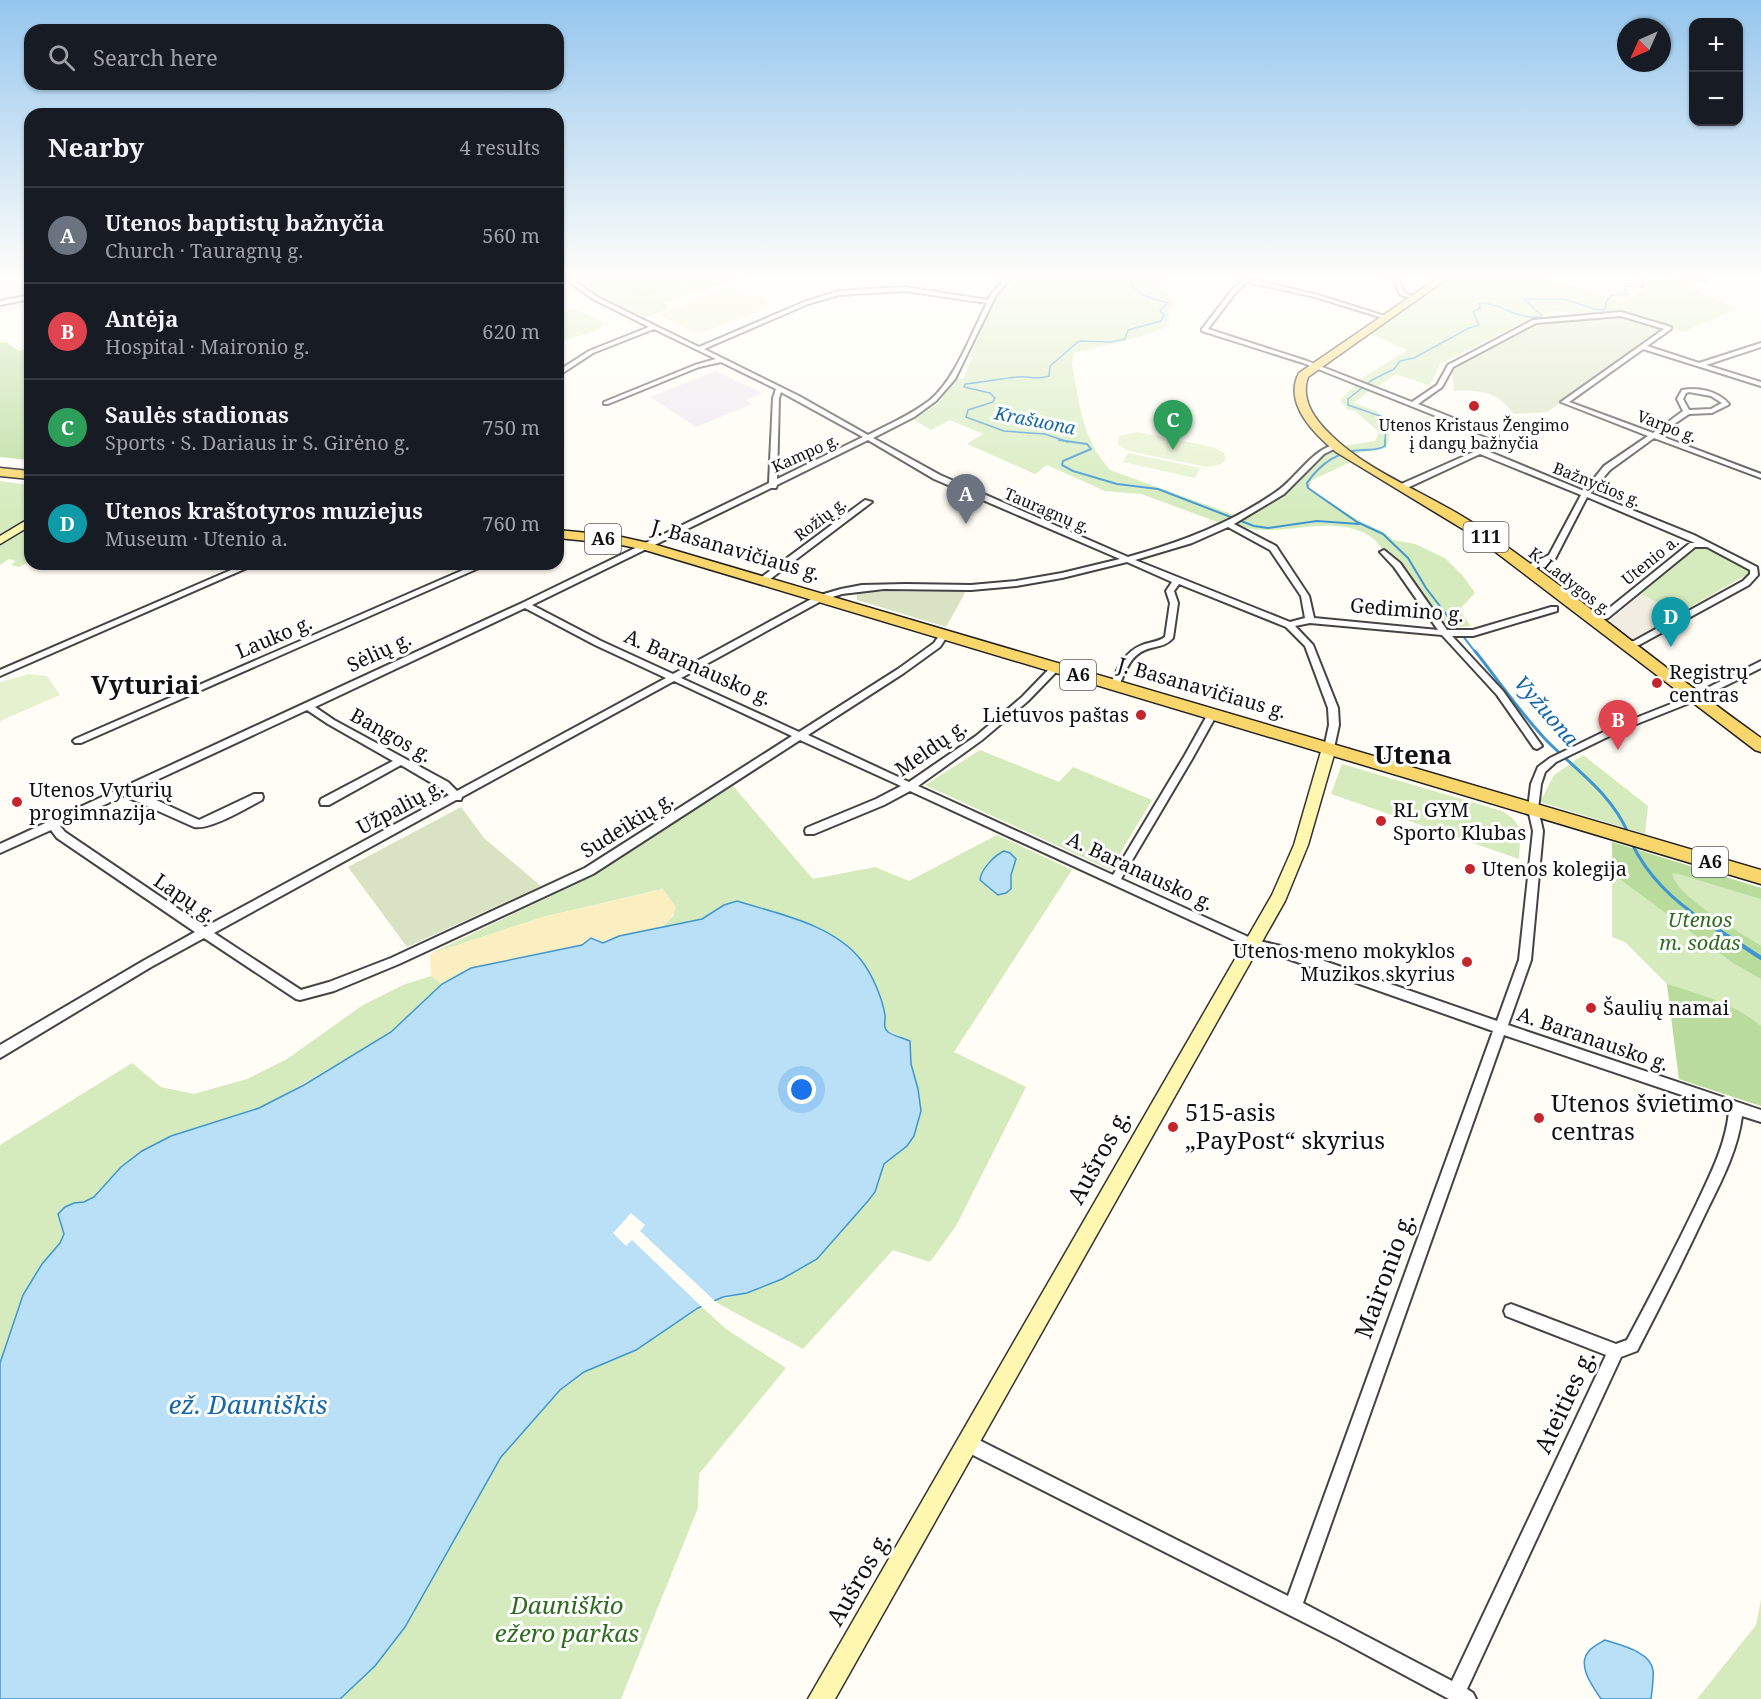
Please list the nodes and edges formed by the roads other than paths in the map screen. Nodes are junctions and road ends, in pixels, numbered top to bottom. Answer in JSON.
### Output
{"nodes":[{"id":1,"x":588,"y":354,"type":"edge"},
{"id":2,"x":710,"y":354,"type":"edge"},
{"id":3,"x":963,"y":354,"type":"edge"},
{"id":4,"x":1280,"y":354,"type":"edge"},
{"id":5,"x":1330,"y":354,"type":"edge"},
{"id":6,"x":1472,"y":354,"type":"edge"},
{"id":7,"x":1632,"y":354,"type":"edge"},
{"id":8,"x":1670,"y":354,"type":"edge"},
{"id":9,"x":1732,"y":354,"type":"edge"},
{"id":10,"x":721,"y":360,"type":"junction"},
{"id":11,"x":1701,"y":364,"type":"junction"},
{"id":12,"x":1314,"y":365,"type":"junction"},
{"id":13,"x":564,"y":370,"type":"edge"},
{"id":14,"x":1761,"y":384,"type":"edge"},
{"id":15,"x":776,"y":386,"type":"junction"},
{"id":16,"x":606,"y":403,"type":"dead end"},
{"id":17,"x":1413,"y":404,"type":"junction"},
{"id":18,"x":1687,"y":412,"type":"junction"},
{"id":19,"x":1654,"y":435,"type":"junction"},
{"id":20,"x":869,"y":438,"type":"junction"},
{"id":21,"x":1343,"y":451,"type":"junction"},
{"id":22,"x":1480,"y":451,"type":"junction"},
{"id":23,"x":0,"y":472,"type":"edge"},
{"id":24,"x":24,"y":474,"type":"edge"},
{"id":25,"x":1761,"y":476,"type":"edge"},
{"id":26,"x":773,"y":486,"type":"junction"},
{"id":27,"x":1402,"y":487,"type":"junction"},
{"id":28,"x":1585,"y":494,"type":"junction"},
{"id":29,"x":868,"y":502,"type":"dead end"},
{"id":30,"x":1234,"y":521,"type":"junction"},
{"id":31,"x":24,"y":525,"type":"edge"},
{"id":32,"x":564,"y":535,"type":"edge"},
{"id":33,"x":0,"y":541,"type":"edge"},
{"id":34,"x":1703,"y":544,"type":"junction"},
{"id":35,"x":648,"y":547,"type":"junction"},
{"id":36,"x":1109,"y":551,"type":"junction"},
{"id":37,"x":1384,"y":552,"type":"dead end"},
{"id":38,"x":1127,"y":559,"type":"junction"},
{"id":39,"x":1097,"y":567,"type":"junction"},
{"id":40,"x":1757,"y":567,"type":"edge"},
{"id":41,"x":1527,"y":569,"type":"junction"},
{"id":42,"x":238,"y":570,"type":"edge"},
{"id":43,"x":470,"y":570,"type":"edge"},
{"id":44,"x":762,"y":581,"type":"junction"},
{"id":45,"x":1177,"y":581,"type":"junction"},
{"id":46,"x":820,"y":598,"type":"junction"},
{"id":47,"x":525,"y":605,"type":"junction"},
{"id":48,"x":1554,"y":609,"type":"dead end"},
{"id":49,"x":1310,"y":620,"type":"junction"},
{"id":50,"x":1593,"y":620,"type":"junction"},
{"id":51,"x":1289,"y":625,"type":"junction"},
{"id":52,"x":1448,"y":633,"type":"junction"},
{"id":53,"x":944,"y":635,"type":"junction"},
{"id":54,"x":1626,"y":645,"type":"junction"},
{"id":55,"x":1761,"y":664,"type":"edge"},
{"id":56,"x":1054,"y":668,"type":"junction"},
{"id":57,"x":0,"y":673,"type":"edge"},
{"id":58,"x":675,"y":677,"type":"junction"},
{"id":59,"x":1115,"y":686,"type":"junction"},
{"id":60,"x":1694,"y":698,"type":"junction"},
{"id":61,"x":307,"y":706,"type":"junction"},
{"id":62,"x":1212,"y":714,"type":"junction"},
{"id":63,"x":800,"y":735,"type":"junction"},
{"id":64,"x":78,"y":741,"type":"dead end"},
{"id":65,"x":1537,"y":746,"type":"dead end"},
{"id":66,"x":1761,"y":746,"type":"edge"},
{"id":67,"x":1329,"y":748,"type":"junction"},
{"id":68,"x":401,"y":761,"type":"junction"},
{"id":69,"x":910,"y":786,"type":"junction"},
{"id":70,"x":129,"y":789,"type":"junction"},
{"id":71,"x":258,"y":797,"type":"dead end"},
{"id":72,"x":457,"y":797,"type":"junction"},
{"id":73,"x":325,"y":802,"type":"dead end"},
{"id":74,"x":1533,"y":809,"type":"junction"},
{"id":75,"x":53,"y":825,"type":"junction"},
{"id":76,"x":810,"y":831,"type":"dead end"},
{"id":77,"x":0,"y":849,"type":"edge"},
{"id":78,"x":1761,"y":877,"type":"edge"},
{"id":79,"x":1114,"y":880,"type":"junction"},
{"id":80,"x":205,"y":933,"type":"junction"},
{"id":81,"x":1253,"y":944,"type":"junction"},
{"id":82,"x":300,"y":995,"type":"joint"},
{"id":83,"x":1499,"y":1027,"type":"junction"},
{"id":84,"x":0,"y":1052,"type":"edge"},
{"id":85,"x":1736,"y":1108,"type":"junction"},
{"id":86,"x":1761,"y":1116,"type":"edge"},
{"id":87,"x":1511,"y":1311,"type":"dead end"},
{"id":88,"x":1616,"y":1351,"type":"junction"},
{"id":89,"x":967,"y":1443,"type":"junction"},
{"id":90,"x":1293,"y":1606,"type":"junction"},
{"id":91,"x":1462,"y":1696,"type":"edge"},
{"id":92,"x":821,"y":1699,"type":"edge"}],
"edges":[{"from":1,"to":13,"type":"street"},
{"from":2,"to":10,"type":"street","name":"Tauragnų g."},
{"from":3,"to":20,"type":"street","name":"Kampo g."},
{"from":4,"to":12,"type":"street"},
{"from":5,"to":12,"type":"main road","name":"K. Ladygos g.","number":"111"},
{"from":6,"to":17,"type":"street"},
{"from":7,"to":19,"type":"street","name":"Varpo g."},
{"from":8,"to":11,"type":"street"},
{"from":9,"to":11,"type":"street"},
{"from":10,"to":15,"type":"street","name":"Tauragnų g."},
{"from":10,"to":16,"type":"street"},
{"from":11,"to":14,"type":"street"},
{"from":12,"to":17,"type":"street"},
{"from":12,"to":21,"type":"main road","name":"K. Ladygos g.","number":"111"},
{"from":15,"to":20,"type":"street","name":"Tauragnų g."},
{"from":15,"to":26,"type":"street","name":"Kampo g."},
{"from":17,"to":22,"type":"street"},
{"from":18,"to":18,"type":"street"},
{"from":18,"to":19,"type":"street"},
{"from":19,"to":25,"type":"street","name":"Varpo g."},
{"from":19,"to":28,"type":"street"},
{"from":20,"to":26,"type":"street","name":"Kampo g."},
{"from":20,"to":36,"type":"street","name":"Tauragnų g."},
{"from":21,"to":27,"type":"main road","name":"K. Ladygos g.","number":"111"},
{"from":21,"to":30,"type":"street","name":"Užpalių g."},
{"from":22,"to":27,"type":"street"},
{"from":22,"to":28,"type":"street","name":"Bažnyčios g."},
{"from":23,"to":24,"type":"main road"},
{"from":26,"to":35,"type":"street","name":"Sėlių g."},
{"from":27,"to":41,"type":"main road","name":"K. Ladygos g.","number":"111"},
{"from":28,"to":34,"type":"street","name":"Bažnyčios g."},
{"from":28,"to":41,"type":"street"},
{"from":29,"to":44,"type":"street","name":"Rožių g."},
{"from":30,"to":38,"type":"street","name":"Užpalių g."},
{"from":30,"to":49,"type":"street"},
{"from":31,"to":33,"type":"street"},
{"from":32,"to":35,"type":"main road","name":"J. Basanavičiaus g.","number":"A6"},
{"from":34,"to":40,"type":"street","name":"Utenio a."},
{"from":34,"to":50,"type":"street","name":"Utenio a."},
{"from":35,"to":44,"type":"main road","name":"J. Basanavičiaus g.","number":"A6"},
{"from":35,"to":47,"type":"street","name":"Sėlių g."},
{"from":36,"to":38,"type":"street","name":"Tauragnų g."},
{"from":36,"to":39,"type":"street"},
{"from":37,"to":52,"type":"street"},
{"from":38,"to":39,"type":"street","name":"Užpalių g."},
{"from":38,"to":45,"type":"street","name":"Tauragnų g."},
{"from":39,"to":46,"type":"street","name":"Užpalių g."},
{"from":40,"to":54,"type":"street","name":"Utenio a."},
{"from":41,"to":50,"type":"main road","name":"K. Ladygos g.","number":"111"},
{"from":42,"to":57,"type":"street"},
{"from":43,"to":64,"type":"street","name":"Lauko g."},
{"from":44,"to":46,"type":"main road","name":"J. Basanavičiaus g.","number":"A6"},
{"from":45,"to":51,"type":"street","name":"Tauragnų g."},
{"from":45,"to":59,"type":"street"},
{"from":46,"to":53,"type":"main road","name":"J. Basanavičiaus g.","number":"A6"},
{"from":46,"to":58,"type":"street","name":"Užpalių g."},
{"from":47,"to":58,"type":"street","name":"A. Baranausko g."},
{"from":47,"to":61,"type":"street","name":"Sėlių g."},
{"from":48,"to":52,"type":"street","name":"Gedimino g."},
{"from":49,"to":51,"type":"street","name":"Gedimino g."},
{"from":49,"to":52,"type":"street","name":"Gedimino g."},
{"from":50,"to":54,"type":"main road","name":"K. Ladygos g.","number":"111"},
{"from":51,"to":67,"type":"street","name":"Aušros g."},
{"from":52,"to":65,"type":"street"},
{"from":53,"to":56,"type":"main road","name":"J. Basanavičiaus g.","number":"A6"},
{"from":53,"to":63,"type":"street","name":"Sudeikių g."},
{"from":54,"to":60,"type":"main road","number":"111"},
{"from":55,"to":60,"type":"street","name":"Maironio g."},
{"from":56,"to":59,"type":"main road","name":"J. Basanavičiaus g.","number":"A6"},
{"from":56,"to":69,"type":"street","name":"Meldų g."},
{"from":58,"to":63,"type":"street","name":"A. Baranausko g."},
{"from":58,"to":72,"type":"street","name":"Užpalių g."},
{"from":59,"to":62,"type":"main road","name":"J. Basanavičiaus g.","number":"A6"},
{"from":60,"to":66,"type":"main road","number":"111"},
{"from":60,"to":74,"type":"street","name":"Maironio g."},
{"from":61,"to":68,"type":"street","name":"Bangos g."},
{"from":61,"to":70,"type":"street","name":"Sėlių g."},
{"from":62,"to":67,"type":"main road","name":"J. Basanavičiaus g.","number":"A6"},
{"from":62,"to":79,"type":"street"},
{"from":63,"to":69,"type":"street","name":"A. Baranausko g."},
{"from":63,"to":82,"type":"street","name":"Sudeikių g."},
{"from":67,"to":74,"type":"main road","name":"J. Basanavičiaus g.","number":"A6"},
{"from":67,"to":81,"type":"street","name":"Aušros g."},
{"from":68,"to":72,"type":"street","name":"Bangos g."},
{"from":68,"to":73,"type":"street"},
{"from":69,"to":76,"type":"street","name":"Meldų g."},
{"from":69,"to":79,"type":"street","name":"A. Baranausko g."},
{"from":70,"to":71,"type":"street"},
{"from":70,"to":75,"type":"street","name":"Sėlių g."},
{"from":72,"to":80,"type":"street","name":"Užpalių g."},
{"from":74,"to":78,"type":"main road","name":"J. Basanavičiaus g.","number":"A6"},
{"from":74,"to":83,"type":"street","name":"Maironio g."},
{"from":75,"to":77,"type":"street","name":"Sėlių g."},
{"from":75,"to":80,"type":"street","name":"Lapų g."},
{"from":79,"to":81,"type":"street","name":"A. Baranausko g."},
{"from":80,"to":82,"type":"street","name":"Lapų g."},
{"from":80,"to":84,"type":"street","name":"Užpalių g."},
{"from":81,"to":83,"type":"street","name":"A. Baranausko g."},
{"from":81,"to":89,"type":"street","name":"Aušros g."},
{"from":83,"to":85,"type":"street","name":"A. Baranausko g."},
{"from":83,"to":90,"type":"street","name":"Maironio g."},
{"from":85,"to":86,"type":"street","name":"A. Baranausko g."},
{"from":85,"to":88,"type":"street","name":"Ateities g."},
{"from":87,"to":88,"type":"street"},
{"from":88,"to":91,"type":"street","name":"Ateities g."},
{"from":89,"to":90,"type":"street"},
{"from":89,"to":92,"type":"street","name":"Aušros g."},
{"from":90,"to":91,"type":"street"}]}
